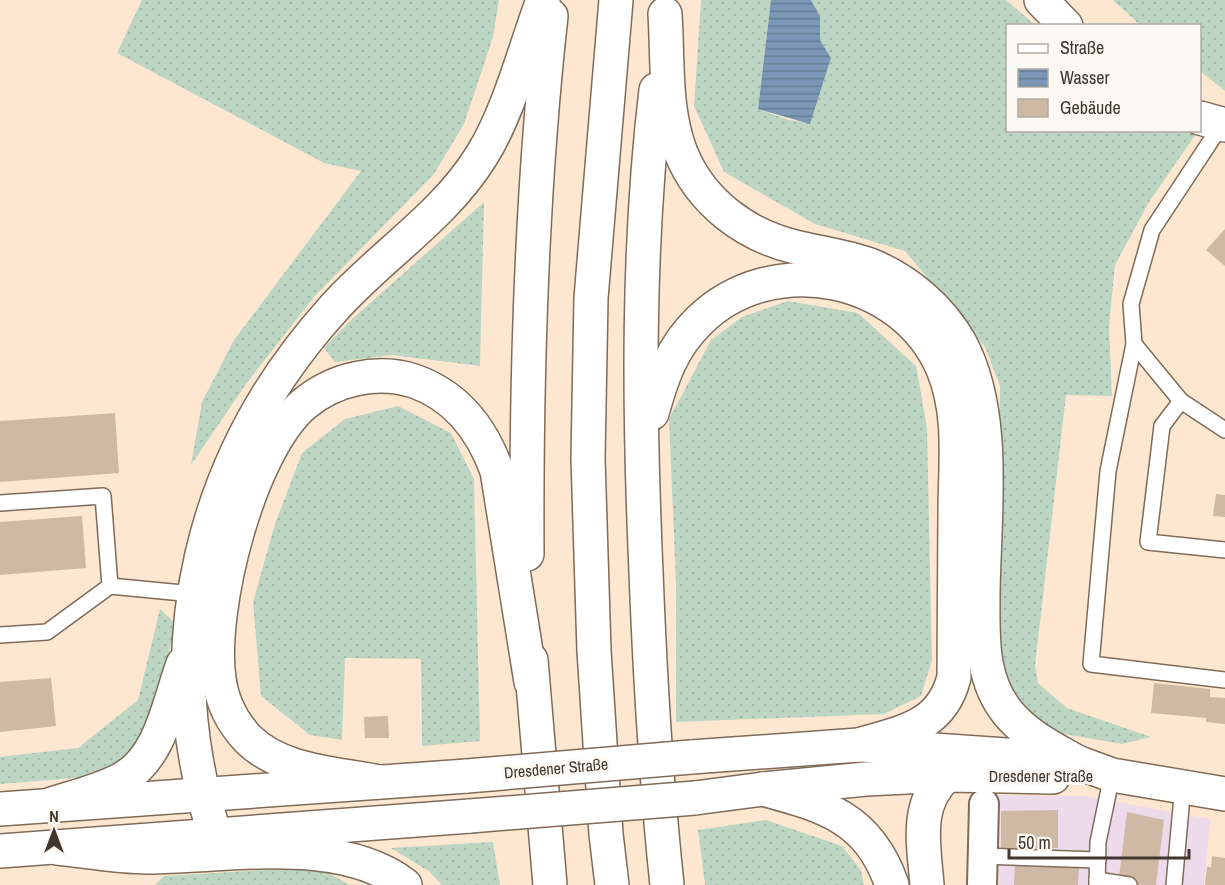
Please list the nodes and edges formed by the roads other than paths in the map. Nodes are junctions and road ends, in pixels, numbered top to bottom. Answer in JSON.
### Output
{"nodes":[{"id":1,"x":543,"y":0,"type":"edge"},
{"id":2,"x":552,"y":0,"type":"edge"},
{"id":3,"x":616,"y":0,"type":"edge"},
{"id":4,"x":1041,"y":0,"type":"edge"},
{"id":5,"x":666,"y":7,"type":"edge"},
{"id":6,"x":1064,"y":24,"type":"edge"},
{"id":7,"x":1216,"y":122,"type":"edge"},
{"id":8,"x":1134,"y":344,"type":"junction"},
{"id":9,"x":1181,"y":401,"type":"junction"},
{"id":10,"x":1225,"y":430,"type":"edge"},
{"id":11,"x":641,"y":455,"type":"junction"},
{"id":12,"x":0,"y":503,"type":"edge"},
{"id":13,"x":1225,"y":550,"type":"edge"},
{"id":14,"x":110,"y":586,"type":"junction"},
{"id":15,"x":193,"y":594,"type":"junction"},
{"id":16,"x":0,"y":635,"type":"edge"},
{"id":17,"x":187,"y":651,"type":"junction"},
{"id":18,"x":1225,"y":680,"type":"edge"},
{"id":19,"x":531,"y":682,"type":"junction"},
{"id":20,"x":860,"y":745,"type":"junction"},
{"id":21,"x":1078,"y":763,"type":"junction"},
{"id":22,"x":947,"y":775,"type":"junction"},
{"id":23,"x":1112,"y":775,"type":"junction"},
{"id":24,"x":379,"y":782,"type":"junction"},
{"id":25,"x":1183,"y":785,"type":"junction"},
{"id":26,"x":763,"y":789,"type":"junction"},
{"id":27,"x":202,"y":793,"type":"junction"},
{"id":28,"x":1225,"y":794,"type":"edge"},
{"id":29,"x":984,"y":804,"type":"dead end"},
{"id":30,"x":49,"y":805,"type":"junction"},
{"id":31,"x":0,"y":808,"type":"edge"},
{"id":32,"x":215,"y":835,"type":"junction"},
{"id":33,"x":57,"y":848,"type":"junction"},
{"id":34,"x":0,"y":851,"type":"edge"},
{"id":35,"x":981,"y":856,"type":"junction"},
{"id":36,"x":1098,"y":860,"type":"junction"},
{"id":37,"x":1097,"y":883,"type":"edge"},
{"id":38,"x":405,"y":885,"type":"edge"},
{"id":39,"x":550,"y":885,"type":"edge"},
{"id":40,"x":612,"y":885,"type":"edge"},
{"id":41,"x":667,"y":885,"type":"edge"},
{"id":42,"x":892,"y":885,"type":"edge"},
{"id":43,"x":927,"y":885,"type":"edge"},
{"id":44,"x":982,"y":885,"type":"edge"},
{"id":45,"x":1129,"y":885,"type":"edge"},
{"id":46,"x":1174,"y":885,"type":"edge"}],
"edges":[{"from":1,"to":15,"type":"main road"},
{"from":2,"to":19,"type":"main road"},
{"from":3,"to":40,"type":"main road"},
{"from":4,"to":6,"type":"main road"},
{"from":5,"to":11,"type":"main road"},
{"from":5,"to":21,"type":"main road"},
{"from":7,"to":8,"type":"lane"},
{"from":8,"to":9,"type":"lane"},
{"from":8,"to":18,"type":"lane"},
{"from":9,"to":10,"type":"lane"},
{"from":9,"to":13,"type":"lane"},
{"from":11,"to":20,"type":"main road"},
{"from":11,"to":41,"type":"main road"},
{"from":12,"to":14,"type":"lane"},
{"from":14,"to":15,"type":"lane"},
{"from":14,"to":16,"type":"lane"},
{"from":15,"to":17,"type":"main road"},
{"from":17,"to":27,"type":"main road"},
{"from":17,"to":30,"type":"main road"},
{"from":19,"to":24,"type":"main road"},
{"from":19,"to":39,"type":"main road"},
{"from":20,"to":21,"type":"main road","name":"Dresdener Straße"},
{"from":20,"to":24,"type":"main road","name":"Dresdener Straße","bridge":true},
{"from":21,"to":23,"type":"main road","name":"Dresdener Straße"},
{"from":22,"to":23,"type":"main road","name":"Dresdener Straße"},
{"from":22,"to":26,"type":"main road","name":"Dresdener Straße"},
{"from":22,"to":43,"type":"main road"},
{"from":23,"to":25,"type":"main road"},
{"from":23,"to":36,"type":"lane"},
{"from":24,"to":27,"type":"main road","name":"Dresdener Straße"},
{"from":25,"to":28,"type":"main road"},
{"from":25,"to":46,"type":"lane"},
{"from":26,"to":32,"type":"main road","name":"Dresdener Straße","bridge":true},
{"from":26,"to":42,"type":"main road"},
{"from":27,"to":30,"type":"main road","name":"Dresdener Straße"},
{"from":27,"to":32,"type":"main road"},
{"from":29,"to":35,"type":"street"},
{"from":30,"to":31,"type":"main road","name":"Dresdener Straße"},
{"from":32,"to":33,"type":"main road","name":"Dresdener Straße"},
{"from":33,"to":34,"type":"main road","name":"Dresdener Straße"},
{"from":33,"to":38,"type":"main road"},
{"from":35,"to":36,"type":"lane"},
{"from":35,"to":44,"type":"street"},
{"from":36,"to":37,"type":"lane"},
{"from":37,"to":45,"type":"lane"}]}
